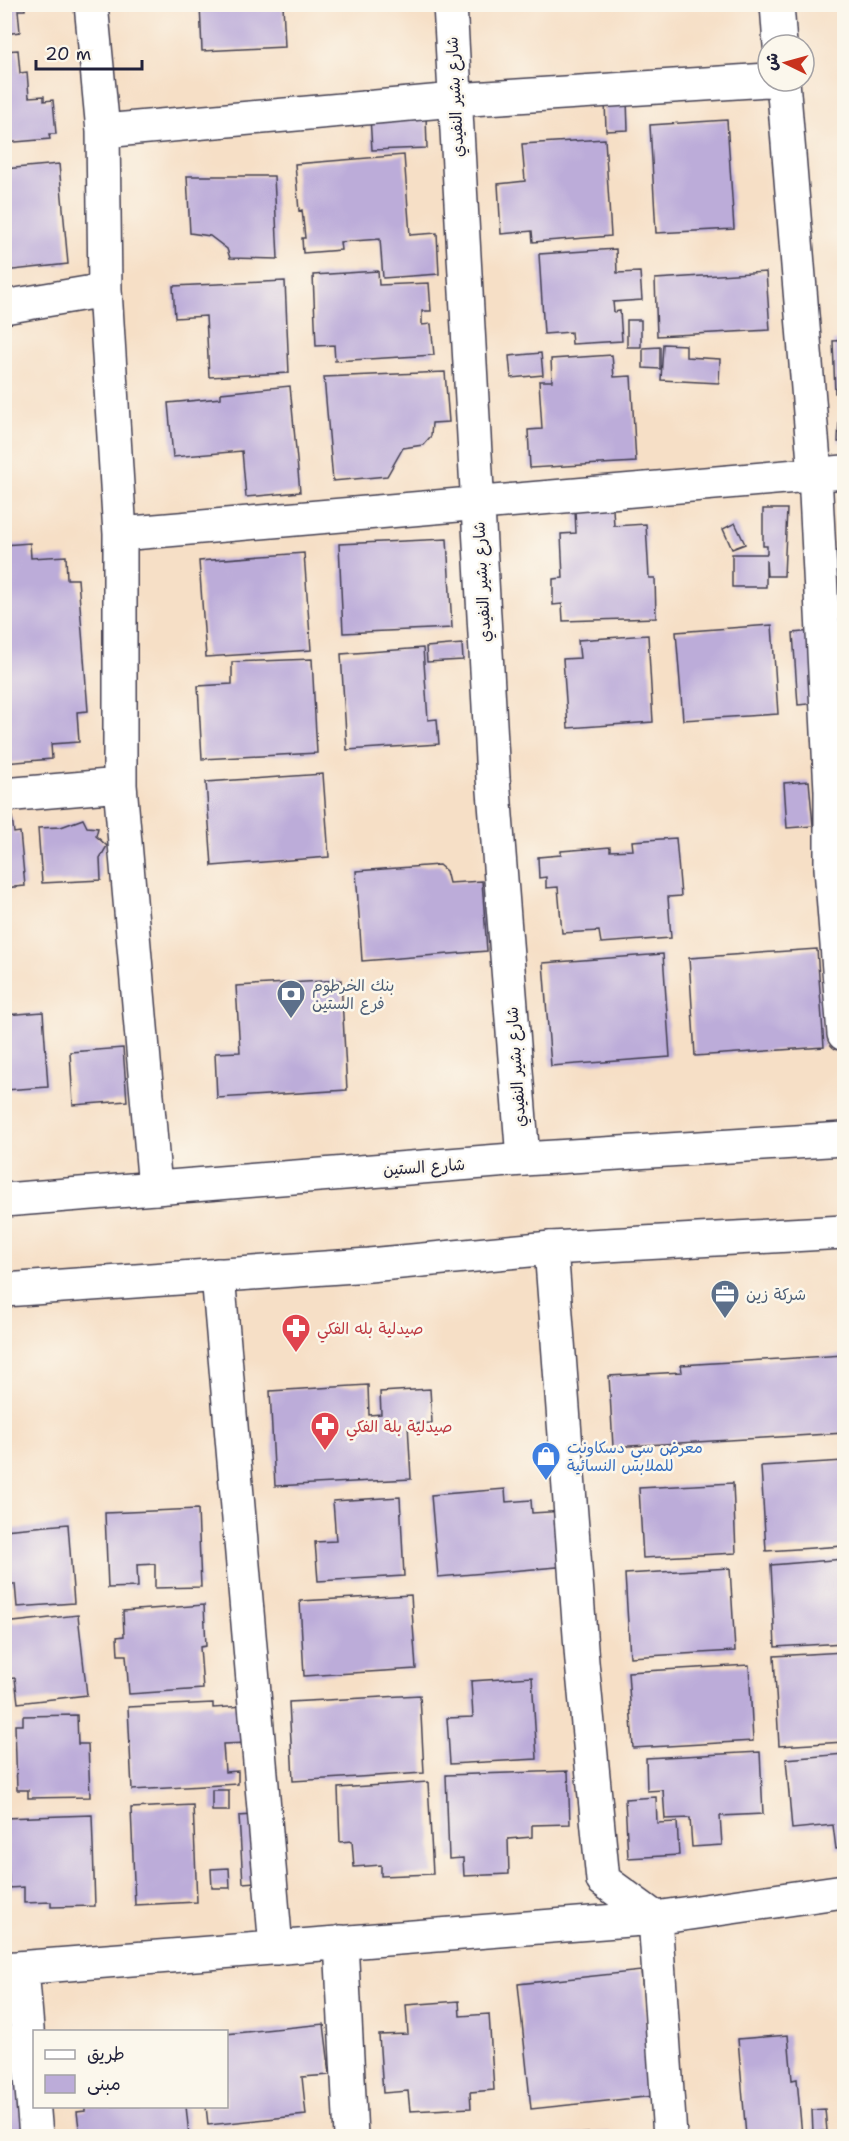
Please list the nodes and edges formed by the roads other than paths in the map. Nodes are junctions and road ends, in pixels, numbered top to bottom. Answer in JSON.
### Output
{"nodes":[{"id":1,"x":91,"y":4,"type":"edge"},
{"id":2,"x":450,"y":4,"type":"edge"},
{"id":3,"x":777,"y":4,"type":"edge"},
{"id":4,"x":779,"y":33,"type":"edge"},
{"id":5,"x":756,"y":81,"type":"edge"},
{"id":6,"x":784,"y":93,"type":"edge"},
{"id":7,"x":455,"y":100,"type":"junction"},
{"id":8,"x":102,"y":131,"type":"junction"},
{"id":9,"x":105,"y":290,"type":"junction"},
{"id":10,"x":4,"y":307,"type":"edge"},
{"id":11,"x":830,"y":473,"type":"edge"},
{"id":12,"x":478,"y":505,"type":"junction"},
{"id":13,"x":120,"y":534,"type":"junction"},
{"id":14,"x":120,"y":785,"type":"junction"},
{"id":15,"x":838,"y":791,"type":"edge"},
{"id":16,"x":4,"y":795,"type":"edge"},
{"id":17,"x":844,"y":1034,"type":"edge"},
{"id":18,"x":844,"y":1139,"type":"edge"},
{"id":19,"x":523,"y":1160,"type":"junction"},
{"id":20,"x":155,"y":1188,"type":"junction"},
{"id":21,"x":4,"y":1200,"type":"edge"},
{"id":22,"x":844,"y":1232,"type":"edge"},
{"id":23,"x":551,"y":1248,"type":"junction"},
{"id":24,"x":218,"y":1275,"type":"junction"},
{"id":25,"x":4,"y":1290,"type":"edge"},
{"id":26,"x":844,"y":1890,"type":"edge"},
{"id":27,"x":655,"y":1918,"type":"junction"},
{"id":28,"x":340,"y":1942,"type":"junction"},
{"id":29,"x":276,"y":1948,"type":"junction"},
{"id":30,"x":13,"y":1969,"type":"edge"},
{"id":31,"x":36,"y":2136,"type":"edge"},
{"id":32,"x":351,"y":2136,"type":"edge"},
{"id":33,"x":670,"y":2136,"type":"edge"}],
"edges":[{"from":1,"to":8,"type":"street"},
{"from":2,"to":7,"type":"street","name":"شارع بشير النفيدي"},
{"from":3,"to":4,"type":"street"},
{"from":5,"to":7,"type":"street"},
{"from":6,"to":11,"type":"street"},
{"from":7,"to":8,"type":"street"},
{"from":7,"to":12,"type":"street","name":"شارع بشير النفيدي"},
{"from":8,"to":9,"type":"street"},
{"from":9,"to":10,"type":"street"},
{"from":9,"to":13,"type":"street"},
{"from":11,"to":12,"type":"street"},
{"from":11,"to":15,"type":"street"},
{"from":12,"to":13,"type":"street"},
{"from":12,"to":19,"type":"street","name":"شارع بشير النفيدي"},
{"from":13,"to":14,"type":"street"},
{"from":14,"to":16,"type":"street"},
{"from":14,"to":20,"type":"street"},
{"from":15,"to":17,"type":"street"},
{"from":18,"to":19,"type":"street","name":"شارع الستين"},
{"from":19,"to":20,"type":"street","name":"شارع الستين"},
{"from":20,"to":21,"type":"street","name":"شارع الستين"},
{"from":22,"to":23,"type":"street"},
{"from":23,"to":24,"type":"street"},
{"from":23,"to":27,"type":"street"},
{"from":24,"to":25,"type":"street"},
{"from":24,"to":29,"type":"street"},
{"from":26,"to":27,"type":"street"},
{"from":27,"to":28,"type":"street"},
{"from":27,"to":33,"type":"street"},
{"from":28,"to":29,"type":"street"},
{"from":28,"to":32,"type":"street"},
{"from":29,"to":30,"type":"street"},
{"from":30,"to":31,"type":"street"}]}
